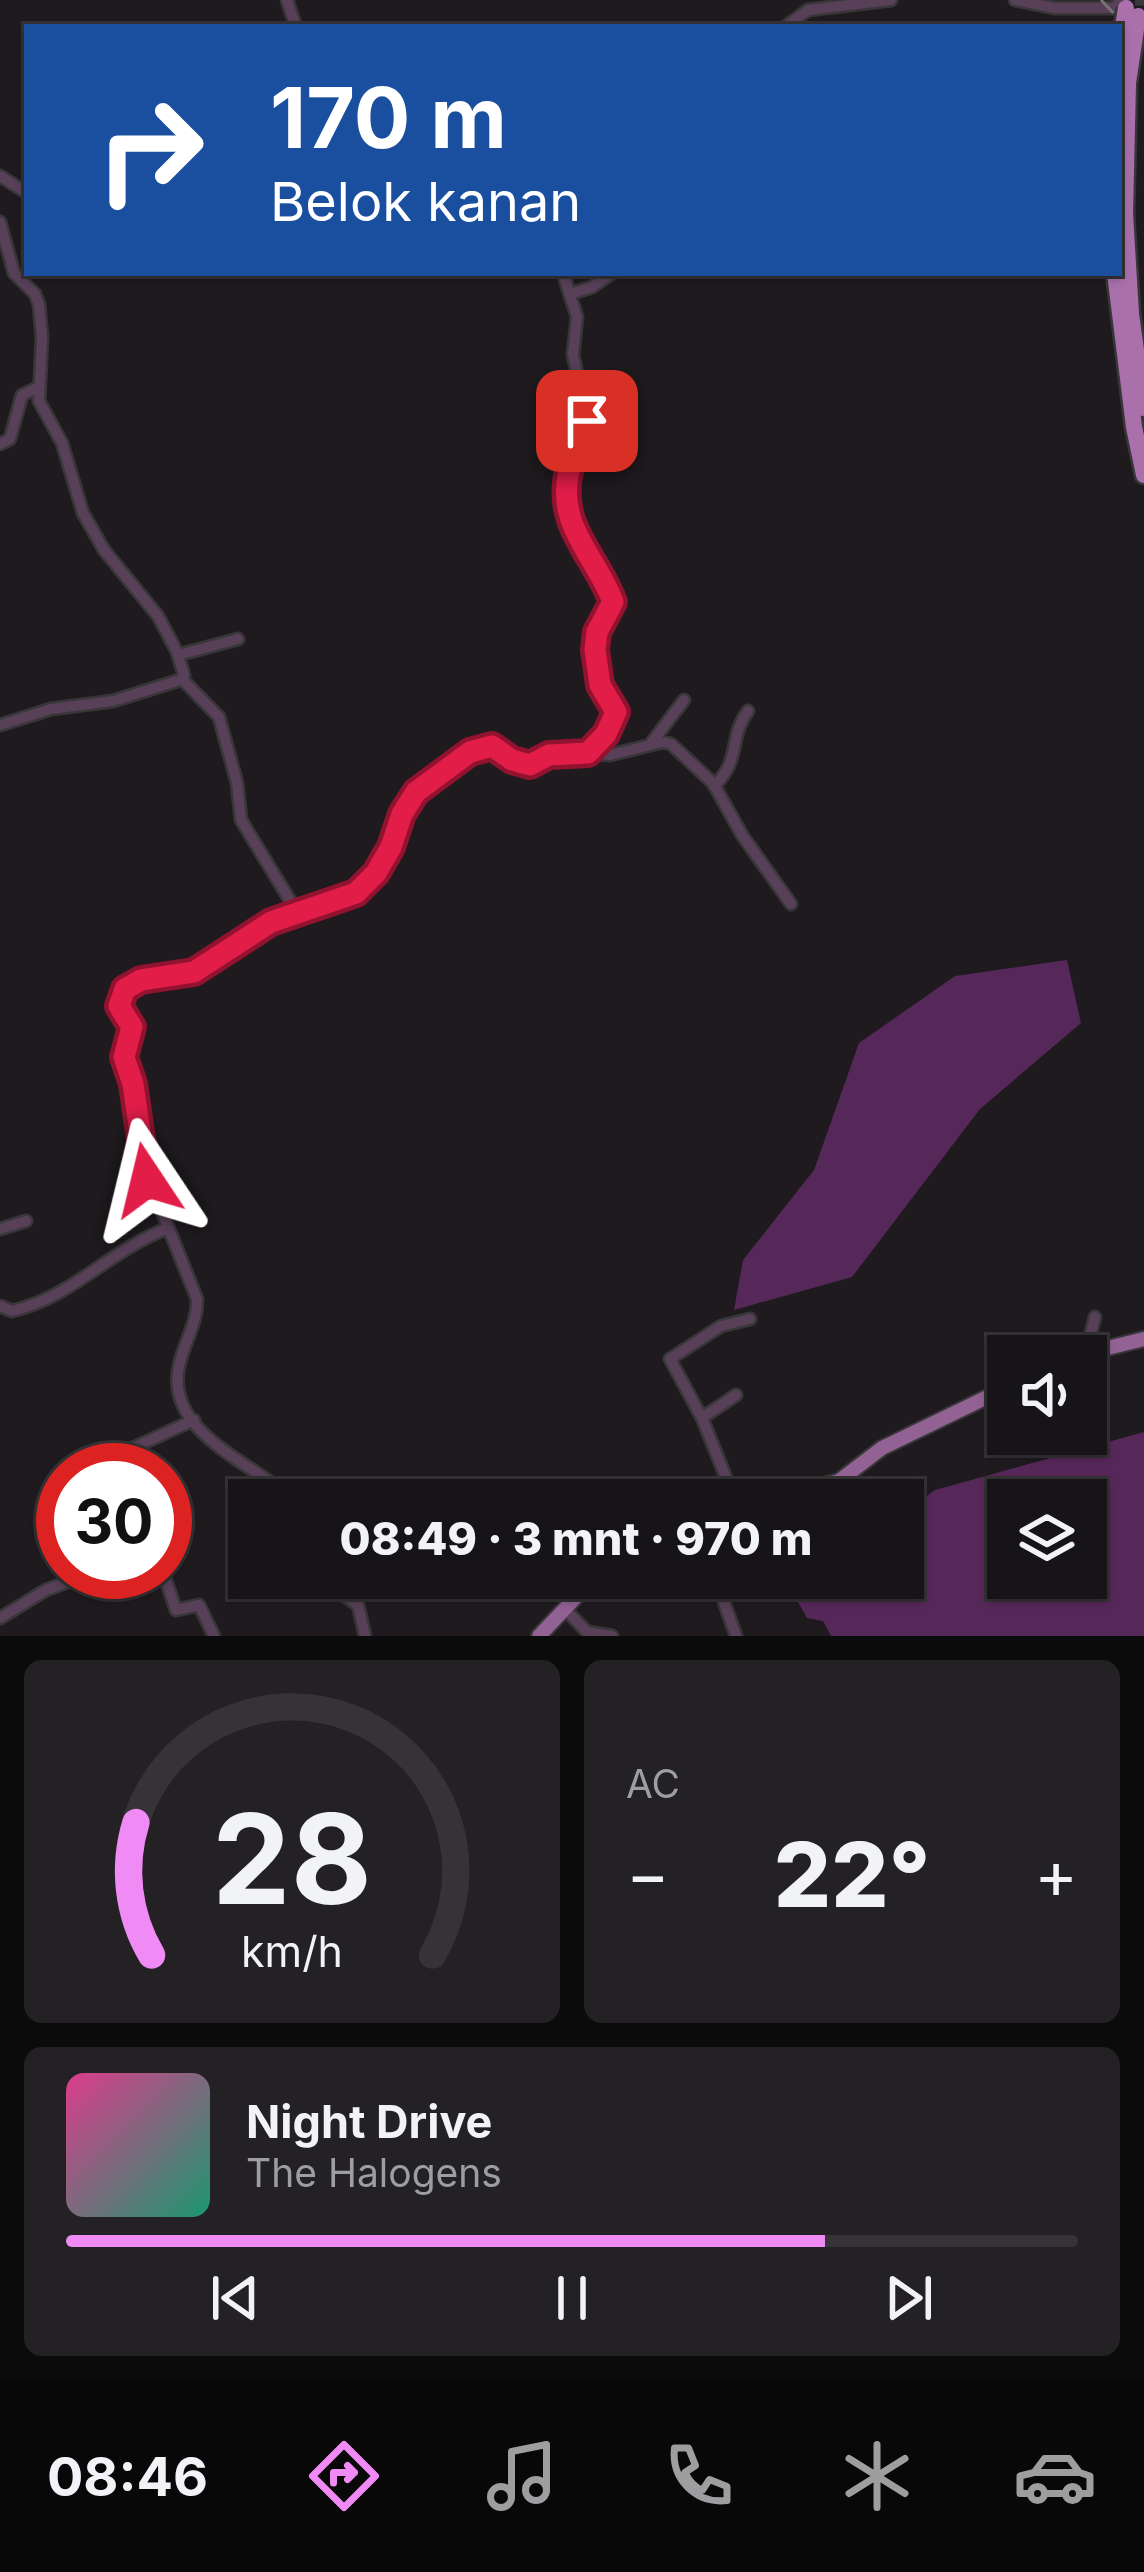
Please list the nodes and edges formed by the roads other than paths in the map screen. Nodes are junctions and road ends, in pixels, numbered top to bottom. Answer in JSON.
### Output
{"nodes":[{"id":1,"x":891,"y":0,"type":"edge"},
{"id":2,"x":1015,"y":0,"type":"edge"},
{"id":3,"x":1131,"y":5,"type":"edge"},
{"id":4,"x":789,"y":24,"type":"edge"},
{"id":5,"x":1122,"y":40,"type":"edge"},
{"id":6,"x":0,"y":223,"type":"edge"},
{"id":7,"x":564,"y":276,"type":"edge"},
{"id":8,"x":608,"y":276,"type":"edge"},
{"id":9,"x":1115,"y":276,"type":"edge"},
{"id":10,"x":570,"y":294,"type":"junction"},
{"id":11,"x":37,"y":388,"type":"junction"},
{"id":12,"x":1144,"y":408,"type":"edge"},
{"id":13,"x":0,"y":444,"type":"edge"},
{"id":14,"x":1144,"y":476,"type":"edge"},
{"id":15,"x":238,"y":639,"type":"dead end"},
{"id":16,"x":178,"y":655,"type":"junction"},
{"id":17,"x":182,"y":679,"type":"junction"},
{"id":18,"x":684,"y":700,"type":"dead end"},
{"id":19,"x":748,"y":711,"type":"dead end"},
{"id":20,"x":0,"y":725,"type":"edge"},
{"id":21,"x":645,"y":748,"type":"junction"},
{"id":22,"x":588,"y":753,"type":"junction"},
{"id":23,"x":714,"y":786,"type":"junction"},
{"id":24,"x":791,"y":904,"type":"dead end"},
{"id":25,"x":297,"y":912,"type":"junction"},
{"id":26,"x":26,"y":1221,"type":"dead end"},
{"id":27,"x":167,"y":1228,"type":"junction"},
{"id":28,"x":0,"y":1229,"type":"edge"},
{"id":29,"x":0,"y":1306,"type":"edge"},
{"id":30,"x":1095,"y":1317,"type":"dead end"},
{"id":31,"x":750,"y":1319,"type":"dead end"},
{"id":32,"x":1091,"y":1335,"type":"edge"},
{"id":33,"x":1144,"y":1340,"type":"edge"},
{"id":34,"x":1107,"y":1348,"type":"edge"},
{"id":35,"x":736,"y":1395,"type":"dead end"},
{"id":36,"x":987,"y":1397,"type":"edge"},
{"id":37,"x":702,"y":1418,"type":"junction"},
{"id":38,"x":194,"y":1420,"type":"junction"},
{"id":39,"x":144,"y":1443,"type":"edge"},
{"id":40,"x":263,"y":1479,"type":"edge"},
{"id":41,"x":727,"y":1479,"type":"edge"},
{"id":42,"x":842,"y":1479,"type":"edge"},
{"id":43,"x":36,"y":1596,"type":"edge"},
{"id":44,"x":172,"y":1599,"type":"edge"},
{"id":45,"x":348,"y":1599,"type":"edge"},
{"id":46,"x":574,"y":1599,"type":"edge"},
{"id":47,"x":726,"y":1599,"type":"edge"},
{"id":48,"x":565,"y":1609,"type":"junction"},
{"id":49,"x":0,"y":1618,"type":"edge"},
{"id":50,"x":214,"y":1636,"type":"edge"},
{"id":51,"x":364,"y":1636,"type":"edge"},
{"id":52,"x":538,"y":1636,"type":"edge"},
{"id":53,"x":612,"y":1636,"type":"edge"},
{"id":54,"x":736,"y":1636,"type":"edge"}],
"edges":[{"from":1,"to":4,"type":"street"},
{"from":2,"to":3,"type":"street"},
{"from":3,"to":5,"type":"highway","bridge":true},
{"from":3,"to":12,"type":"highway","bridge":true},
{"from":6,"to":11,"type":"street"},
{"from":7,"to":10,"type":"street"},
{"from":8,"to":10,"type":"street"},
{"from":9,"to":14,"type":"highway"},
{"from":10,"to":22,"type":"street"},
{"from":11,"to":13,"type":"street"},
{"from":11,"to":16,"type":"street"},
{"from":15,"to":16,"type":"street"},
{"from":16,"to":17,"type":"street"},
{"from":17,"to":20,"type":"street"},
{"from":17,"to":25,"type":"street"},
{"from":18,"to":21,"type":"street"},
{"from":19,"to":23,"type":"street"},
{"from":21,"to":22,"type":"street"},
{"from":21,"to":23,"type":"street"},
{"from":22,"to":25,"type":"street"},
{"from":23,"to":24,"type":"street"},
{"from":25,"to":27,"type":"street"},
{"from":26,"to":28,"type":"street"},
{"from":27,"to":29,"type":"street"},
{"from":27,"to":38,"type":"street"},
{"from":30,"to":32,"type":"street"},
{"from":31,"to":37,"type":"street"},
{"from":33,"to":34,"type":"main road"},
{"from":35,"to":37,"type":"street"},
{"from":36,"to":42,"type":"main road"},
{"from":37,"to":41,"type":"street"},
{"from":38,"to":39,"type":"street"},
{"from":38,"to":40,"type":"street"},
{"from":43,"to":49,"type":"street"},
{"from":44,"to":50,"type":"street"},
{"from":45,"to":51,"type":"street"},
{"from":46,"to":48,"type":"main road"},
{"from":47,"to":54,"type":"street"},
{"from":48,"to":52,"type":"main road"},
{"from":48,"to":53,"type":"street"}]}
